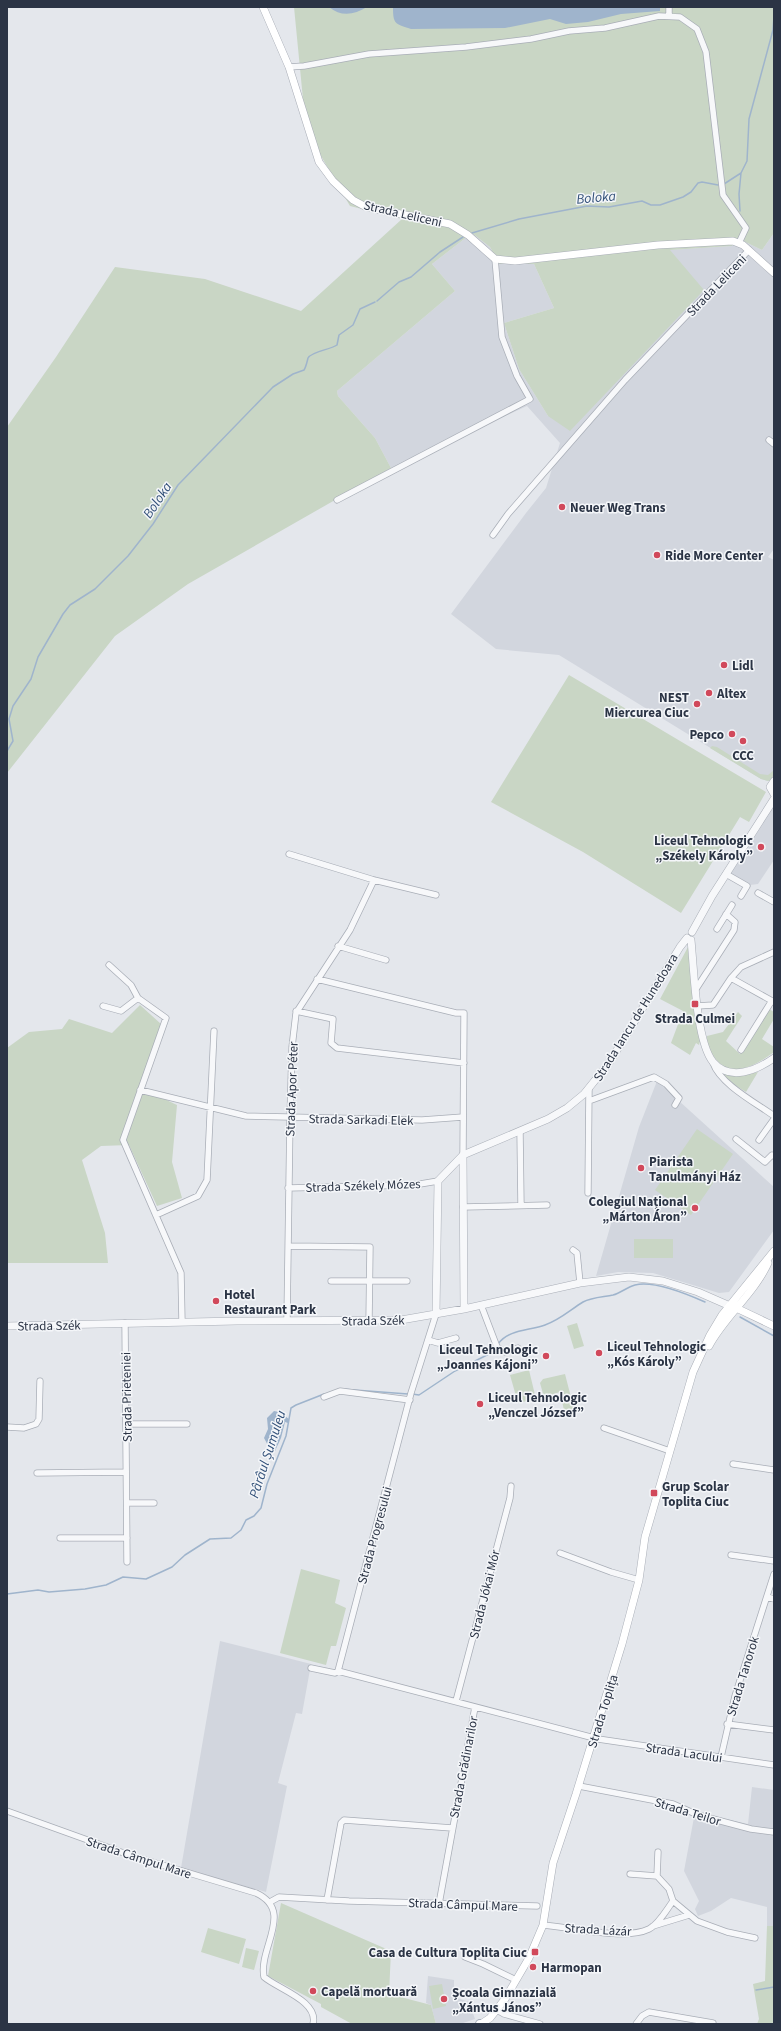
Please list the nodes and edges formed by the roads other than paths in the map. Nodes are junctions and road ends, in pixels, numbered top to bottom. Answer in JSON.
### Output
{"nodes":[{"id":1,"x":263,"y":7,"type":"edge"},
{"id":2,"x":669,"y":7,"type":"edge"},
{"id":3,"x":669,"y":15,"type":"junction"},
{"id":4,"x":289,"y":67,"type":"junction"},
{"id":5,"x":739,"y":243,"type":"junction"},
{"id":6,"x":750,"y":250,"type":"junction"},
{"id":7,"x":495,"y":259,"type":"junction"},
{"id":8,"x":774,"y":273,"type":"edge"},
{"id":9,"x":337,"y":500,"type":"dead end"},
{"id":10,"x":492,"y":535,"type":"dead end"},
{"id":11,"x":774,"y":781,"type":"edge"},
{"id":12,"x":772,"y":793,"type":"edge"},
{"id":13,"x":772,"y":801,"type":"edge"},
{"id":14,"x":289,"y":854,"type":"dead end"},
{"id":15,"x":726,"y":874,"type":"junction"},
{"id":16,"x":374,"y":880,"type":"junction"},
{"id":17,"x":758,"y":893,"type":"dead end"},
{"id":18,"x":436,"y":895,"type":"dead end"},
{"id":19,"x":741,"y":896,"type":"dead end"},
{"id":20,"x":774,"y":902,"type":"edge"},
{"id":21,"x":732,"y":905,"type":"dead end"},
{"id":22,"x":726,"y":914,"type":"junction"},
{"id":23,"x":717,"y":929,"type":"dead end"},
{"id":24,"x":689,"y":939,"type":"junction"},
{"id":25,"x":338,"y":946,"type":"junction"},
{"id":26,"x":774,"y":952,"type":"edge"},
{"id":27,"x":386,"y":960,"type":"dead end"},
{"id":28,"x":109,"y":966,"type":"dead end"},
{"id":29,"x":730,"y":978,"type":"junction"},
{"id":30,"x":317,"y":979,"type":"junction"},
{"id":31,"x":696,"y":990,"type":"junction"},
{"id":32,"x":138,"y":998,"type":"junction"},
{"id":33,"x":773,"y":1002,"type":"edge"},
{"id":34,"x":103,"y":1006,"type":"dead end"},
{"id":35,"x":698,"y":1006,"type":"junction"},
{"id":36,"x":296,"y":1011,"type":"junction"},
{"id":37,"x":214,"y":1030,"type":"dead end"},
{"id":38,"x":741,"y":1050,"type":"dead end"},
{"id":39,"x":774,"y":1058,"type":"edge"},
{"id":40,"x":713,"y":1061,"type":"junction"},
{"id":41,"x":464,"y":1063,"type":"junction"},
{"id":42,"x":140,"y":1090,"type":"junction"},
{"id":43,"x":589,"y":1090,"type":"junction"},
{"id":44,"x":589,"y":1101,"type":"junction"},
{"id":45,"x":675,"y":1105,"type":"dead end"},
{"id":46,"x":211,"y":1108,"type":"junction"},
{"id":47,"x":774,"y":1116,"type":"edge"},
{"id":48,"x":463,"y":1117,"type":"junction"},
{"id":49,"x":290,"y":1118,"type":"junction"},
{"id":50,"x":774,"y":1119,"type":"edge"},
{"id":51,"x":520,"y":1131,"type":"junction"},
{"id":52,"x":736,"y":1139,"type":"dead end"},
{"id":53,"x":759,"y":1140,"type":"dead end"},
{"id":54,"x":463,"y":1155,"type":"junction"},
{"id":55,"x":773,"y":1155,"type":"edge"},
{"id":56,"x":438,"y":1181,"type":"junction"},
{"id":57,"x":288,"y":1188,"type":"junction"},
{"id":58,"x":588,"y":1193,"type":"dead end"},
{"id":59,"x":521,"y":1205,"type":"junction"},
{"id":60,"x":547,"y":1205,"type":"dead end"},
{"id":61,"x":463,"y":1207,"type":"junction"},
{"id":62,"x":156,"y":1215,"type":"junction"},
{"id":63,"x":289,"y":1246,"type":"junction"},
{"id":64,"x":573,"y":1250,"type":"dead end"},
{"id":65,"x":773,"y":1252,"type":"edge"},
{"id":66,"x":407,"y":1280,"type":"dead end"},
{"id":67,"x":331,"y":1281,"type":"dead end"},
{"id":68,"x":369,"y":1281,"type":"junction"},
{"id":69,"x":580,"y":1283,"type":"junction"},
{"id":70,"x":481,"y":1305,"type":"junction"},
{"id":71,"x":733,"y":1307,"type":"junction"},
{"id":72,"x":464,"y":1309,"type":"junction"},
{"id":73,"x":436,"y":1314,"type":"junction"},
{"id":74,"x":287,"y":1320,"type":"junction"},
{"id":75,"x":369,"y":1320,"type":"junction"},
{"id":76,"x":182,"y":1322,"type":"junction"},
{"id":77,"x":125,"y":1323,"type":"junction"},
{"id":78,"x":7,"y":1326,"type":"edge"},
{"id":79,"x":774,"y":1326,"type":"edge"},
{"id":80,"x":456,"y":1338,"type":"dead end"},
{"id":81,"x":428,"y":1340,"type":"junction"},
{"id":82,"x":518,"y":1348,"type":"dead end"},
{"id":83,"x":40,"y":1381,"type":"dead end"},
{"id":84,"x":324,"y":1397,"type":"dead end"},
{"id":85,"x":410,"y":1397,"type":"junction"},
{"id":86,"x":127,"y":1424,"type":"junction"},
{"id":87,"x":186,"y":1424,"type":"dead end"},
{"id":88,"x":7,"y":1427,"type":"edge"},
{"id":89,"x":604,"y":1428,"type":"dead end"},
{"id":90,"x":670,"y":1451,"type":"junction"},
{"id":91,"x":733,"y":1464,"type":"dead end"},
{"id":92,"x":774,"y":1470,"type":"edge"},
{"id":93,"x":126,"y":1472,"type":"junction"},
{"id":94,"x":37,"y":1473,"type":"dead end"},
{"id":95,"x":511,"y":1486,"type":"dead end"},
{"id":96,"x":127,"y":1503,"type":"junction"},
{"id":97,"x":154,"y":1503,"type":"dead end"},
{"id":98,"x":60,"y":1538,"type":"dead end"},
{"id":99,"x":127,"y":1538,"type":"junction"},
{"id":100,"x":560,"y":1552,"type":"dead end"},
{"id":101,"x":731,"y":1555,"type":"dead end"},
{"id":102,"x":127,"y":1562,"type":"dead end"},
{"id":103,"x":774,"y":1562,"type":"edge"},
{"id":104,"x":774,"y":1574,"type":"edge"},
{"id":105,"x":639,"y":1580,"type":"junction"},
{"id":106,"x":767,"y":1596,"type":"junction"},
{"id":107,"x":774,"y":1599,"type":"edge"},
{"id":108,"x":311,"y":1668,"type":"dead end"},
{"id":109,"x":338,"y":1671,"type":"junction"},
{"id":110,"x":456,"y":1701,"type":"junction"},
{"id":111,"x":475,"y":1707,"type":"junction"},
{"id":112,"x":727,"y":1724,"type":"junction"},
{"id":113,"x":774,"y":1730,"type":"edge"},
{"id":114,"x":594,"y":1738,"type":"junction"},
{"id":115,"x":721,"y":1757,"type":"junction"},
{"id":116,"x":774,"y":1765,"type":"edge"},
{"id":117,"x":579,"y":1786,"type":"junction"},
{"id":118,"x":7,"y":1811,"type":"edge"},
{"id":119,"x":452,"y":1828,"type":"junction"},
{"id":120,"x":774,"y":1832,"type":"edge"},
{"id":121,"x":658,"y":1852,"type":"dead end"},
{"id":122,"x":630,"y":1874,"type":"dead end"},
{"id":123,"x":657,"y":1876,"type":"junction"},
{"id":124,"x":327,"y":1900,"type":"junction"},
{"id":125,"x":673,"y":1901,"type":"junction"},
{"id":126,"x":270,"y":1902,"type":"junction"},
{"id":127,"x":439,"y":1904,"type":"junction"},
{"id":128,"x":537,"y":1906,"type":"dead end"},
{"id":129,"x":690,"y":1915,"type":"junction"},
{"id":130,"x":543,"y":1926,"type":"junction"},
{"id":131,"x":652,"y":1927,"type":"junction"},
{"id":132,"x":755,"y":1938,"type":"dead end"},
{"id":133,"x":464,"y":1957,"type":"dead end"},
{"id":134,"x":516,"y":1980,"type":"junction"},
{"id":135,"x":497,"y":2010,"type":"junction"},
{"id":136,"x":714,"y":2023,"type":"dead end"},
{"id":137,"x":313,"y":2024,"type":"edge"},
{"id":138,"x":481,"y":2024,"type":"edge"},
{"id":139,"x":540,"y":2024,"type":"edge"},
{"id":140,"x":636,"y":2024,"type":"edge"}],
"edges":[{"from":1,"to":4,"type":"main road","name":"Strada Leliceni"},
{"from":2,"to":3,"type":"street"},
{"from":3,"to":4,"type":"street"},
{"from":3,"to":5,"type":"street"},
{"from":4,"to":7,"type":"main road","name":"Strada Leliceni"},
{"from":5,"to":6,"type":"main road","name":"Strada Leliceni"},
{"from":5,"to":7,"type":"main road","name":"Strada Leliceni"},
{"from":6,"to":8,"type":"main road","name":"Strada Leliceni"},
{"from":6,"to":10,"type":"street","name":"Strada Leliceni"},
{"from":7,"to":9,"type":"street"},
{"from":11,"to":12,"type":"street"},
{"from":12,"to":13,"type":"street"},
{"from":13,"to":15,"type":"street"},
{"from":14,"to":16,"type":"street"},
{"from":15,"to":19,"type":"street"},
{"from":15,"to":24,"type":"street"},
{"from":16,"to":18,"type":"street"},
{"from":16,"to":25,"type":"street","name":"Strada Apor Péter"},
{"from":17,"to":20,"type":"street"},
{"from":21,"to":22,"type":"street"},
{"from":22,"to":23,"type":"street"},
{"from":22,"to":31,"type":"street"},
{"from":24,"to":31,"type":"street","name":"Strada Iancu de Hunedoara"},
{"from":24,"to":43,"type":"street","name":"Strada Iancu de Hunedoara"},
{"from":25,"to":27,"type":"street"},
{"from":25,"to":30,"type":"street","name":"Strada Apor Péter"},
{"from":26,"to":29,"type":"street"},
{"from":28,"to":32,"type":"street"},
{"from":29,"to":33,"type":"street"},
{"from":29,"to":35,"type":"street"},
{"from":30,"to":36,"type":"street","name":"Strada Apor Péter"},
{"from":30,"to":41,"type":"street"},
{"from":31,"to":35,"type":"street","name":"Strada Iancu de Hunedoara"},
{"from":32,"to":34,"type":"street"},
{"from":32,"to":42,"type":"street"},
{"from":33,"to":38,"type":"street"},
{"from":35,"to":40,"type":"street","name":"Strada Iancu de Hunedoara"},
{"from":36,"to":41,"type":"street"},
{"from":36,"to":49,"type":"street","name":"Strada Apor Péter"},
{"from":37,"to":46,"type":"street"},
{"from":39,"to":40,"type":"street"},
{"from":40,"to":47,"type":"street"},
{"from":41,"to":48,"type":"street"},
{"from":42,"to":46,"type":"street","name":"Strada Sarkadi Elek"},
{"from":42,"to":62,"type":"street"},
{"from":43,"to":44,"type":"street"},
{"from":43,"to":51,"type":"street","name":"Strada Iancu de Hunedoara"},
{"from":44,"to":45,"type":"street"},
{"from":44,"to":58,"type":"street"},
{"from":46,"to":49,"type":"street","name":"Strada Sarkadi Elek"},
{"from":46,"to":62,"type":"street"},
{"from":48,"to":49,"type":"street","name":"Strada Sarkadi Elek"},
{"from":48,"to":54,"type":"street"},
{"from":49,"to":57,"type":"street","name":"Strada Apor Péter"},
{"from":50,"to":53,"type":"street"},
{"from":51,"to":54,"type":"street","name":"Strada Iancu de Hunedoara"},
{"from":51,"to":59,"type":"street"},
{"from":52,"to":55,"type":"street"},
{"from":54,"to":56,"type":"street","name":"Strada Iancu de Hunedoara"},
{"from":54,"to":61,"type":"street"},
{"from":56,"to":57,"type":"street","name":"Strada Székely Mózes"},
{"from":56,"to":73,"type":"street"},
{"from":57,"to":63,"type":"street","name":"Strada Apor Péter"},
{"from":59,"to":60,"type":"street"},
{"from":59,"to":61,"type":"street"},
{"from":61,"to":72,"type":"street"},
{"from":62,"to":76,"type":"street"},
{"from":63,"to":68,"type":"street"},
{"from":63,"to":74,"type":"street","name":"Strada Apor Péter"},
{"from":64,"to":69,"type":"street"},
{"from":65,"to":71,"type":"main road","name":"Strada Toplița"},
{"from":66,"to":68,"type":"street"},
{"from":67,"to":68,"type":"street"},
{"from":68,"to":75,"type":"street"},
{"from":69,"to":70,"type":"street","name":"Strada Szék"},
{"from":69,"to":71,"type":"street","name":"Strada Szék"},
{"from":70,"to":72,"type":"street","name":"Strada Szék"},
{"from":70,"to":82,"type":"street"},
{"from":71,"to":79,"type":"main road"},
{"from":71,"to":90,"type":"main road","name":"Strada Toplița"},
{"from":72,"to":73,"type":"street","name":"Strada Szék"},
{"from":73,"to":75,"type":"street","name":"Strada Szék"},
{"from":73,"to":81,"type":"street","name":"Strada Progresului"},
{"from":74,"to":75,"type":"street","name":"Strada Szék"},
{"from":74,"to":76,"type":"street","name":"Strada Szék"},
{"from":76,"to":77,"type":"street","name":"Strada Szék"},
{"from":77,"to":78,"type":"street","name":"Strada Szék"},
{"from":77,"to":86,"type":"street","name":"Strada Prieteniei"},
{"from":80,"to":81,"type":"street"},
{"from":81,"to":85,"type":"street","name":"Strada Progresului"},
{"from":83,"to":88,"type":"street"},
{"from":84,"to":85,"type":"street"},
{"from":85,"to":109,"type":"street","name":"Strada Progresului"},
{"from":86,"to":87,"type":"street"},
{"from":86,"to":93,"type":"street","name":"Strada Prieteniei"},
{"from":89,"to":90,"type":"street"},
{"from":90,"to":105,"type":"main road","name":"Strada Toplița"},
{"from":91,"to":92,"type":"street"},
{"from":93,"to":94,"type":"street"},
{"from":93,"to":96,"type":"street","name":"Strada Prieteniei"},
{"from":95,"to":110,"type":"street","name":"Strada Jókai Mór"},
{"from":96,"to":97,"type":"street"},
{"from":96,"to":99,"type":"street","name":"Strada Prieteniei"},
{"from":98,"to":99,"type":"street"},
{"from":99,"to":102,"type":"street","name":"Strada Prieteniei"},
{"from":100,"to":105,"type":"street"},
{"from":101,"to":103,"type":"street"},
{"from":104,"to":106,"type":"street","name":"Strada Tanorok"},
{"from":105,"to":114,"type":"main road","name":"Strada Toplița"},
{"from":106,"to":107,"type":"street"},
{"from":106,"to":112,"type":"street","name":"Strada Tanorok"},
{"from":108,"to":109,"type":"street"},
{"from":109,"to":110,"type":"street"},
{"from":110,"to":111,"type":"street"},
{"from":111,"to":114,"type":"street"},
{"from":111,"to":119,"type":"street","name":"Strada Grădinarilor"},
{"from":112,"to":113,"type":"street"},
{"from":112,"to":115,"type":"street","name":"Strada Tanorok"},
{"from":114,"to":115,"type":"street","name":"Strada Lacului"},
{"from":114,"to":117,"type":"main road","name":"Strada Toplița"},
{"from":115,"to":116,"type":"street","name":"Strada Lacului"},
{"from":117,"to":120,"type":"street","name":"Strada Teilor"},
{"from":117,"to":130,"type":"main road","name":"Strada Toplița"},
{"from":118,"to":126,"type":"street","name":"Strada Câmpul Mare"},
{"from":119,"to":124,"type":"street","name":"Strada Grădinarilor"},
{"from":119,"to":127,"type":"street","name":"Strada Grădinarilor"},
{"from":121,"to":123,"type":"street"},
{"from":122,"to":123,"type":"street"},
{"from":123,"to":125,"type":"street"},
{"from":124,"to":126,"type":"street","name":"Strada Câmpul Mare"},
{"from":124,"to":127,"type":"street","name":"Strada Câmpul Mare"},
{"from":125,"to":129,"type":"street"},
{"from":125,"to":131,"type":"street"},
{"from":126,"to":137,"type":"street"},
{"from":127,"to":128,"type":"street","name":"Strada Câmpul Mare"},
{"from":129,"to":131,"type":"street","name":"Strada Lázár"},
{"from":129,"to":132,"type":"street"},
{"from":130,"to":131,"type":"street","name":"Strada Lázár"},
{"from":130,"to":134,"type":"main road","name":"Strada Toplița"},
{"from":133,"to":134,"type":"street"},
{"from":134,"to":135,"type":"main road","name":"Strada Toplița"},
{"from":135,"to":138,"type":"main road","name":"Strada Toplița"},
{"from":135,"to":139,"type":"street"},
{"from":136,"to":140,"type":"street"}]}
